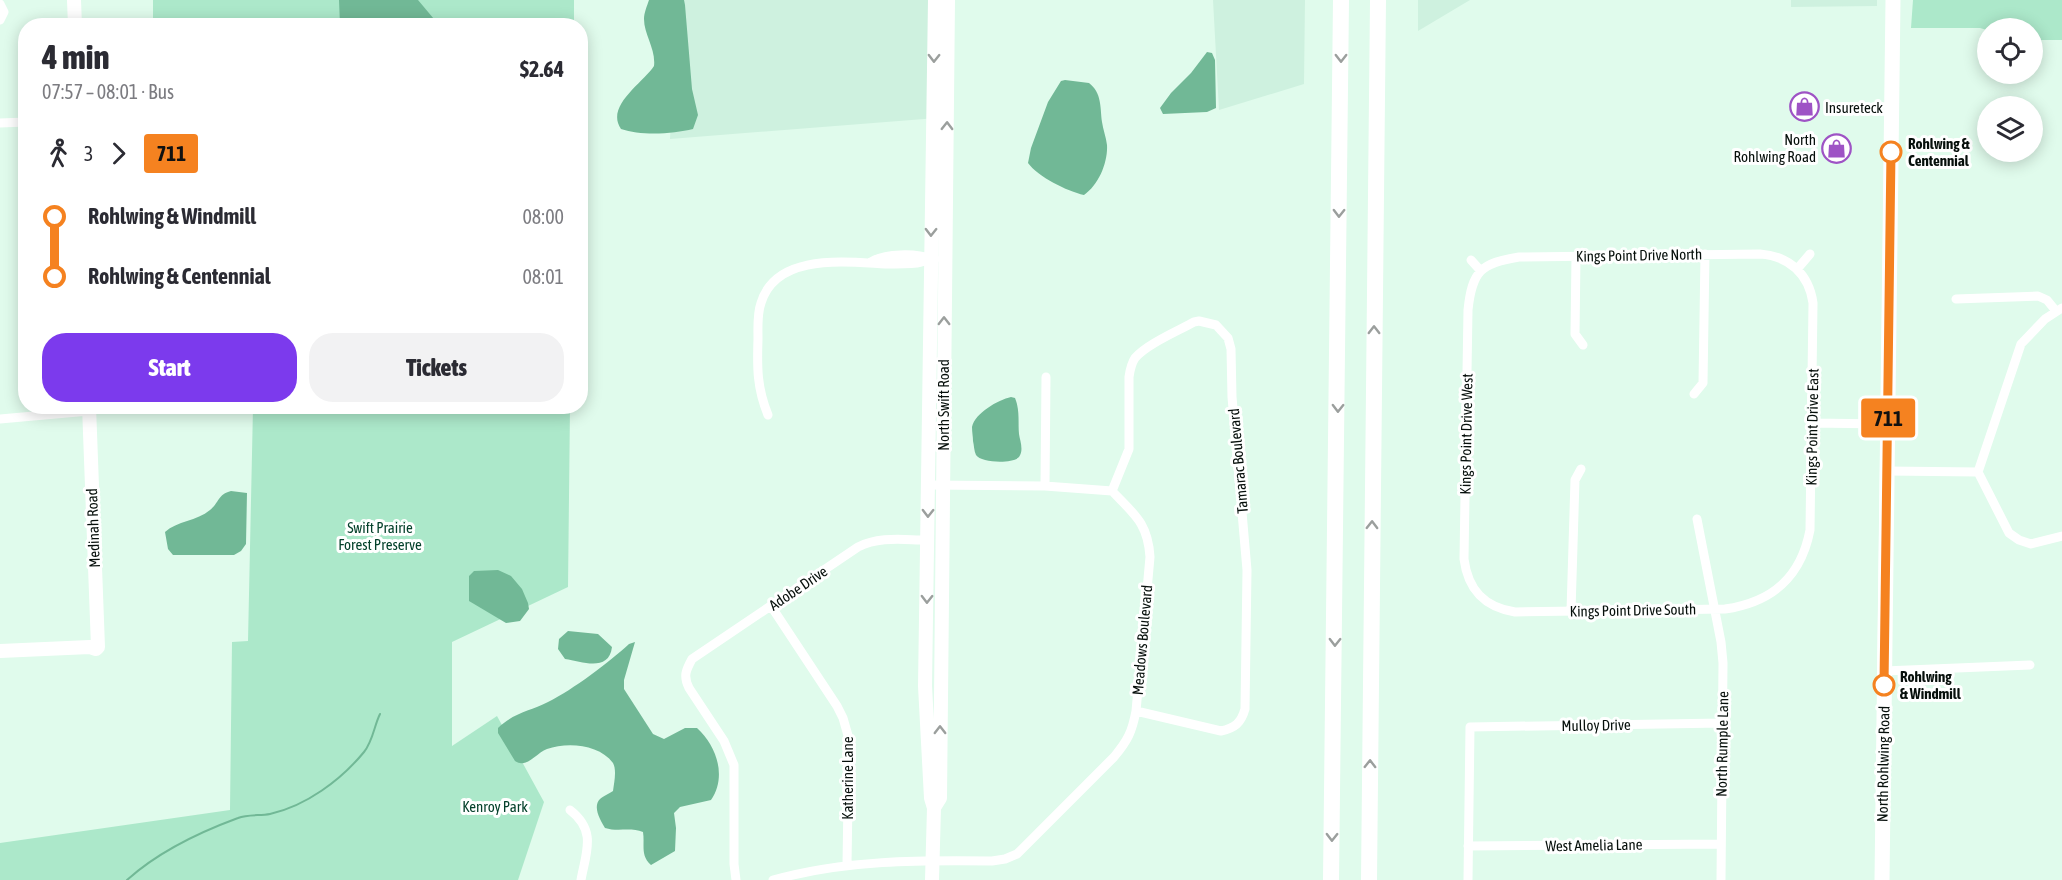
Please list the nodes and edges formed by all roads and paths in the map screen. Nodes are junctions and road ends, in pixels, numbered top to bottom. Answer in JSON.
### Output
{"nodes":[{"id":1,"x":74,"y":0,"type":"edge"},
{"id":2,"x":935,"y":0,"type":"edge"},
{"id":3,"x":948,"y":0,"type":"edge"},
{"id":4,"x":1341,"y":0,"type":"edge"},
{"id":5,"x":1377,"y":0,"type":"edge"},
{"id":6,"x":1383,"y":0,"type":"edge"},
{"id":7,"x":1893,"y":0,"type":"edge"},
{"id":8,"x":0,"y":4,"type":"edge"},
{"id":9,"x":75,"y":18,"type":"edge"},
{"id":10,"x":0,"y":20,"type":"edge"},
{"id":11,"x":1377,"y":73,"type":"junction"},
{"id":12,"x":18,"y":122,"type":"edge"},
{"id":13,"x":0,"y":123,"type":"edge"},
{"id":14,"x":1705,"y":254,"type":"junction"},
{"id":15,"x":1810,"y":254,"type":"dead end"},
{"id":16,"x":1575,"y":256,"type":"junction"},
{"id":17,"x":938,"y":259,"type":"junction"},
{"id":18,"x":1471,"y":260,"type":"dead end"},
{"id":19,"x":1798,"y":268,"type":"junction"},
{"id":20,"x":1480,"y":270,"type":"junction"},
{"id":21,"x":1956,"y":299,"type":"dead end"},
{"id":22,"x":2059,"y":309,"type":"edge"},
{"id":23,"x":1583,"y":345,"type":"dead end"},
{"id":24,"x":1046,"y":377,"type":"dead end"},
{"id":25,"x":1694,"y":394,"type":"dead end"},
{"id":26,"x":44,"y":414,"type":"edge"},
{"id":27,"x":89,"y":414,"type":"edge"},
{"id":28,"x":768,"y":415,"type":"dead end"},
{"id":29,"x":0,"y":419,"type":"edge"},
{"id":30,"x":1812,"y":423,"type":"junction"},
{"id":31,"x":1887,"y":424,"type":"junction"},
{"id":32,"x":1581,"y":469,"type":"dead end"},
{"id":33,"x":1887,"y":471,"type":"junction"},
{"id":34,"x":1978,"y":472,"type":"junction"},
{"id":35,"x":935,"y":485,"type":"junction"},
{"id":36,"x":1045,"y":486,"type":"junction"},
{"id":37,"x":1112,"y":491,"type":"junction"},
{"id":38,"x":1697,"y":519,"type":"dead end"},
{"id":39,"x":2062,"y":536,"type":"edge"},
{"id":40,"x":927,"y":540,"type":"junction"},
{"id":41,"x":1791,"y":575,"type":"joint"},
{"id":42,"x":1474,"y":588,"type":"joint"},
{"id":43,"x":771,"y":606,"type":"junction"},
{"id":44,"x":1715,"y":609,"type":"junction"},
{"id":45,"x":1571,"y":611,"type":"junction"},
{"id":46,"x":0,"y":651,"type":"edge"},
{"id":47,"x":2030,"y":665,"type":"dead end"},
{"id":48,"x":1884,"y":671,"type":"junction"},
{"id":49,"x":1136,"y":711,"type":"junction"},
{"id":50,"x":1722,"y":723,"type":"junction"},
{"id":51,"x":934,"y":808,"type":"junction"},
{"id":52,"x":570,"y":810,"type":"dead end"},
{"id":53,"x":1369,"y":822,"type":"junction"},
{"id":54,"x":1721,"y":844,"type":"junction"},
{"id":55,"x":1468,"y":846,"type":"junction"},
{"id":56,"x":932,"y":861,"type":"junction"},
{"id":57,"x":847,"y":864,"type":"junction"},
{"id":58,"x":581,"y":880,"type":"edge"},
{"id":59,"x":736,"y":880,"type":"edge"},
{"id":60,"x":773,"y":880,"type":"edge"},
{"id":61,"x":932,"y":880,"type":"edge"},
{"id":62,"x":1331,"y":880,"type":"edge"},
{"id":63,"x":1369,"y":880,"type":"edge"},
{"id":64,"x":1373,"y":880,"type":"edge"},
{"id":65,"x":1468,"y":880,"type":"edge"},
{"id":66,"x":1720,"y":880,"type":"edge"},
{"id":67,"x":1882,"y":880,"type":"edge"}],
"edges":[{"from":1,"to":9,"type":"street"},
{"from":2,"to":17,"type":"street","name":"North Swift Road","one_way":true},
{"from":17,"to":3,"type":"street","name":"North Swift Road","one_way":true},
{"from":4,"to":62,"type":"highway","one_way":true},
{"from":5,"to":11,"type":"highway"},
{"from":6,"to":11,"type":"highway"},
{"from":7,"to":31,"type":"main road","name":"North Rohlwing Road"},
{"from":8,"to":10,"type":"street"},
{"from":53,"to":11,"type":"highway","one_way":true},
{"from":12,"to":13,"type":"street"},
{"from":14,"to":16,"type":"street","name":"Kings Point Drive North"},
{"from":14,"to":19,"type":"street","name":"Kings Point Drive North"},
{"from":14,"to":25,"type":"street"},
{"from":15,"to":19,"type":"street"},
{"from":16,"to":20,"type":"street","name":"Kings Point Drive North"},
{"from":16,"to":23,"type":"street"},
{"from":17,"to":28,"type":"street"},
{"from":17,"to":35,"type":"street","name":"North Swift Road"},
{"from":18,"to":20,"type":"street"},
{"from":19,"to":30,"type":"street","name":"Kings Point Drive East"},
{"from":20,"to":42,"type":"street","name":"Kings Point Drive West"},
{"from":21,"to":22,"type":"street"},
{"from":22,"to":34,"type":"street"},
{"from":24,"to":36,"type":"street"},
{"from":26,"to":29,"type":"street"},
{"from":27,"to":46,"type":"street","name":"Medinah Road"},
{"from":30,"to":31,"type":"street"},
{"from":30,"to":41,"type":"street","name":"Kings Point Drive East"},
{"from":31,"to":33,"type":"main road","name":"North Rohlwing Road"},
{"from":32,"to":45,"type":"street"},
{"from":33,"to":34,"type":"street"},
{"from":33,"to":48,"type":"main road","name":"North Rohlwing Road"},
{"from":34,"to":39,"type":"street"},
{"from":35,"to":36,"type":"street"},
{"from":35,"to":40,"type":"street","name":"North Swift Road","one_way":true},
{"from":51,"to":35,"type":"street","name":"North Swift Road","one_way":true},
{"from":36,"to":37,"type":"street"},
{"from":37,"to":49,"type":"street","name":"Meadows Boulevard"},
{"from":37,"to":49,"type":"street","name":"Tamarac Boulevard"},
{"from":38,"to":44,"type":"street","name":"North Rumple Lane"},
{"from":40,"to":43,"type":"street","name":"Adobe Drive"},
{"from":40,"to":51,"type":"street","name":"North Swift Road","one_way":true},
{"from":41,"to":44,"type":"street","name":"Kings Point Drive South"},
{"from":42,"to":45,"type":"street","name":"Kings Point Drive South"},
{"from":43,"to":57,"type":"street","name":"Katherine Lane"},
{"from":43,"to":59,"type":"street","name":"Adobe Drive"},
{"from":44,"to":45,"type":"street","name":"Kings Point Drive South"},
{"from":44,"to":50,"type":"street","name":"North Rumple Lane"},
{"from":47,"to":48,"type":"street"},
{"from":48,"to":67,"type":"main road","name":"North Rohlwing Road"},
{"from":49,"to":56,"type":"street","name":"Meadows Boulevard"},
{"from":50,"to":54,"type":"street","name":"North Rumple Lane"},
{"from":50,"to":55,"type":"street","name":"Mulloy Drive"},
{"from":51,"to":56,"type":"street","name":"North Swift Road"},
{"from":52,"to":58,"type":"street"},
{"from":53,"to":63,"type":"highway"},
{"from":53,"to":64,"type":"highway"},
{"from":54,"to":55,"type":"street","name":"West Amelia Lane"},
{"from":54,"to":66,"type":"street","name":"North Rumple Lane"},
{"from":55,"to":65,"type":"street"},
{"from":56,"to":57,"type":"street","name":"Meadows Boulevard"},
{"from":56,"to":61,"type":"street","name":"North Swift Road"},
{"from":57,"to":60,"type":"street","name":"Meadows Boulevard"}]}
